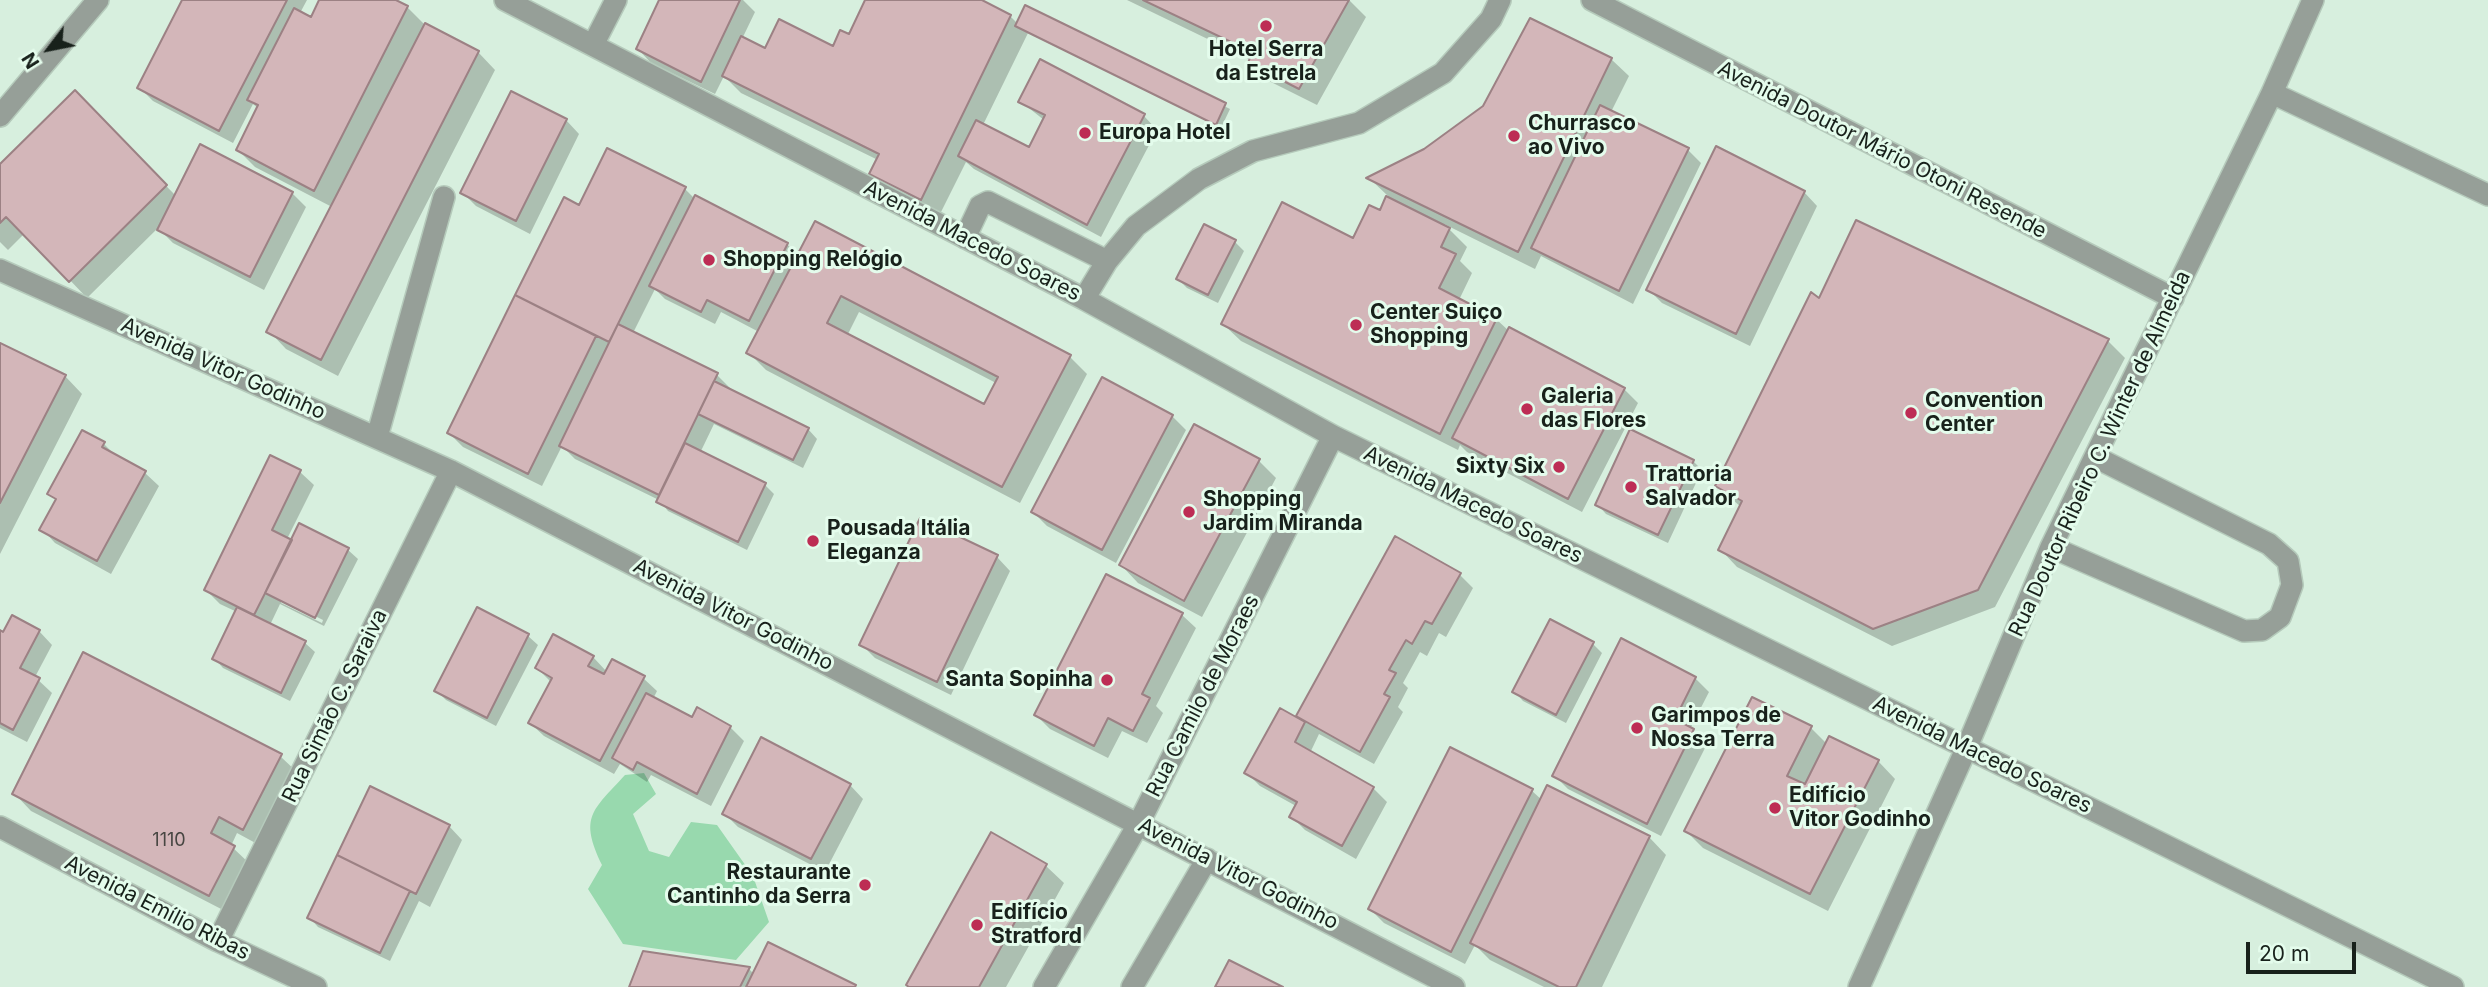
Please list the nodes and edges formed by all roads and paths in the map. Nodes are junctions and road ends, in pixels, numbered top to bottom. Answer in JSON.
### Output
{"nodes":[{"id":1,"x":97,"y":0,"type":"edge"},
{"id":2,"x":505,"y":0,"type":"edge"},
{"id":3,"x":616,"y":0,"type":"edge"},
{"id":4,"x":1500,"y":0,"type":"edge"},
{"id":5,"x":1592,"y":0,"type":"edge"},
{"id":6,"x":2313,"y":0,"type":"edge"},
{"id":7,"x":1616,"y":6,"type":"edge"},
{"id":8,"x":593,"y":45,"type":"junction"},
{"id":9,"x":2272,"y":93,"type":"junction"},
{"id":10,"x":0,"y":116,"type":"edge"},
{"id":11,"x":2488,"y":195,"type":"edge"},
{"id":12,"x":444,"y":197,"type":"dead end"},
{"id":13,"x":965,"y":238,"type":"junction"},
{"id":14,"x":1107,"y":261,"type":"junction"},
{"id":15,"x":0,"y":270,"type":"edge"},
{"id":16,"x":1084,"y":299,"type":"junction"},
{"id":17,"x":2173,"y":299,"type":"junction"},
{"id":18,"x":1333,"y":436,"type":"junction"},
{"id":19,"x":377,"y":437,"type":"junction"},
{"id":20,"x":2095,"y":457,"type":"junction"},
{"id":21,"x":451,"y":471,"type":"junction"},
{"id":22,"x":2051,"y":547,"type":"junction"},
{"id":23,"x":1967,"y":747,"type":"junction"},
{"id":24,"x":1139,"y":823,"type":"junction"},
{"id":25,"x":0,"y":827,"type":"edge"},
{"id":26,"x":1208,"y":859,"type":"junction"},
{"id":27,"x":218,"y":941,"type":"junction"},
{"id":28,"x":316,"y":987,"type":"edge"},
{"id":29,"x":1044,"y":987,"type":"edge"},
{"id":30,"x":1132,"y":987,"type":"edge"},
{"id":31,"x":1454,"y":987,"type":"edge"},
{"id":32,"x":1859,"y":987,"type":"edge"},
{"id":33,"x":2453,"y":987,"type":"edge"}],
"edges":[{"from":1,"to":10,"type":"street"},
{"from":2,"to":8,"type":"street","name":"Avenida Macedo Soares"},
{"from":3,"to":8,"type":"street"},
{"from":4,"to":14,"type":"street"},
{"from":5,"to":7,"type":"street","name":"Avenida Doutor Mário Otoni Resende"},
{"from":6,"to":9,"type":"street","name":"Rua Doutor Ribeiro C. Winter de Almeida"},
{"from":7,"to":17,"type":"street","name":"Avenida Doutor Mário Otoni Resende"},
{"from":8,"to":13,"type":"street","name":"Avenida Macedo Soares"},
{"from":9,"to":11,"type":"street"},
{"from":9,"to":17,"type":"street","name":"Rua Doutor Ribeiro C. Winter de Almeida"},
{"from":12,"to":19,"type":"street"},
{"from":13,"to":14,"type":"street"},
{"from":13,"to":16,"type":"street","name":"Avenida Macedo Soares"},
{"from":14,"to":16,"type":"street"},
{"from":15,"to":19,"type":"street","name":"Avenida Vitor Godinho"},
{"from":16,"to":18,"type":"street","name":"Avenida Macedo Soares"},
{"from":17,"to":20,"type":"street","name":"Rua Doutor Ribeiro C. Winter de Almeida"},
{"from":18,"to":23,"type":"street","name":"Avenida Macedo Soares"},
{"from":18,"to":24,"type":"street","name":"Rua Camilo de Moraes"},
{"from":19,"to":21,"type":"street","name":"Avenida Vitor Godinho"},
{"from":20,"to":22,"type":"street","name":"Rua Doutor Ribeiro C. Winter de Almeida"},
{"from":20,"to":22,"type":"street"},
{"from":21,"to":24,"type":"street","name":"Avenida Vitor Godinho"},
{"from":21,"to":27,"type":"street","name":"Rua Simão C. Saraiva"},
{"from":22,"to":23,"type":"street","name":"Rua Doutor Ribeiro C. Winter de Almeida"},
{"from":23,"to":32,"type":"street","name":"Rua Doutor Ribeiro C. Winter de Almeida"},
{"from":23,"to":33,"type":"street","name":"Avenida Macedo Soares"},
{"from":24,"to":26,"type":"street","name":"Avenida Vitor Godinho"},
{"from":24,"to":29,"type":"street","name":"Rua Camilo de Moraes"},
{"from":25,"to":27,"type":"street","name":"Avenida Emílio Ribas"},
{"from":26,"to":30,"type":"street"},
{"from":26,"to":31,"type":"street","name":"Avenida Vitor Godinho"},
{"from":27,"to":28,"type":"street","name":"Avenida Emílio Ribas"}]}
